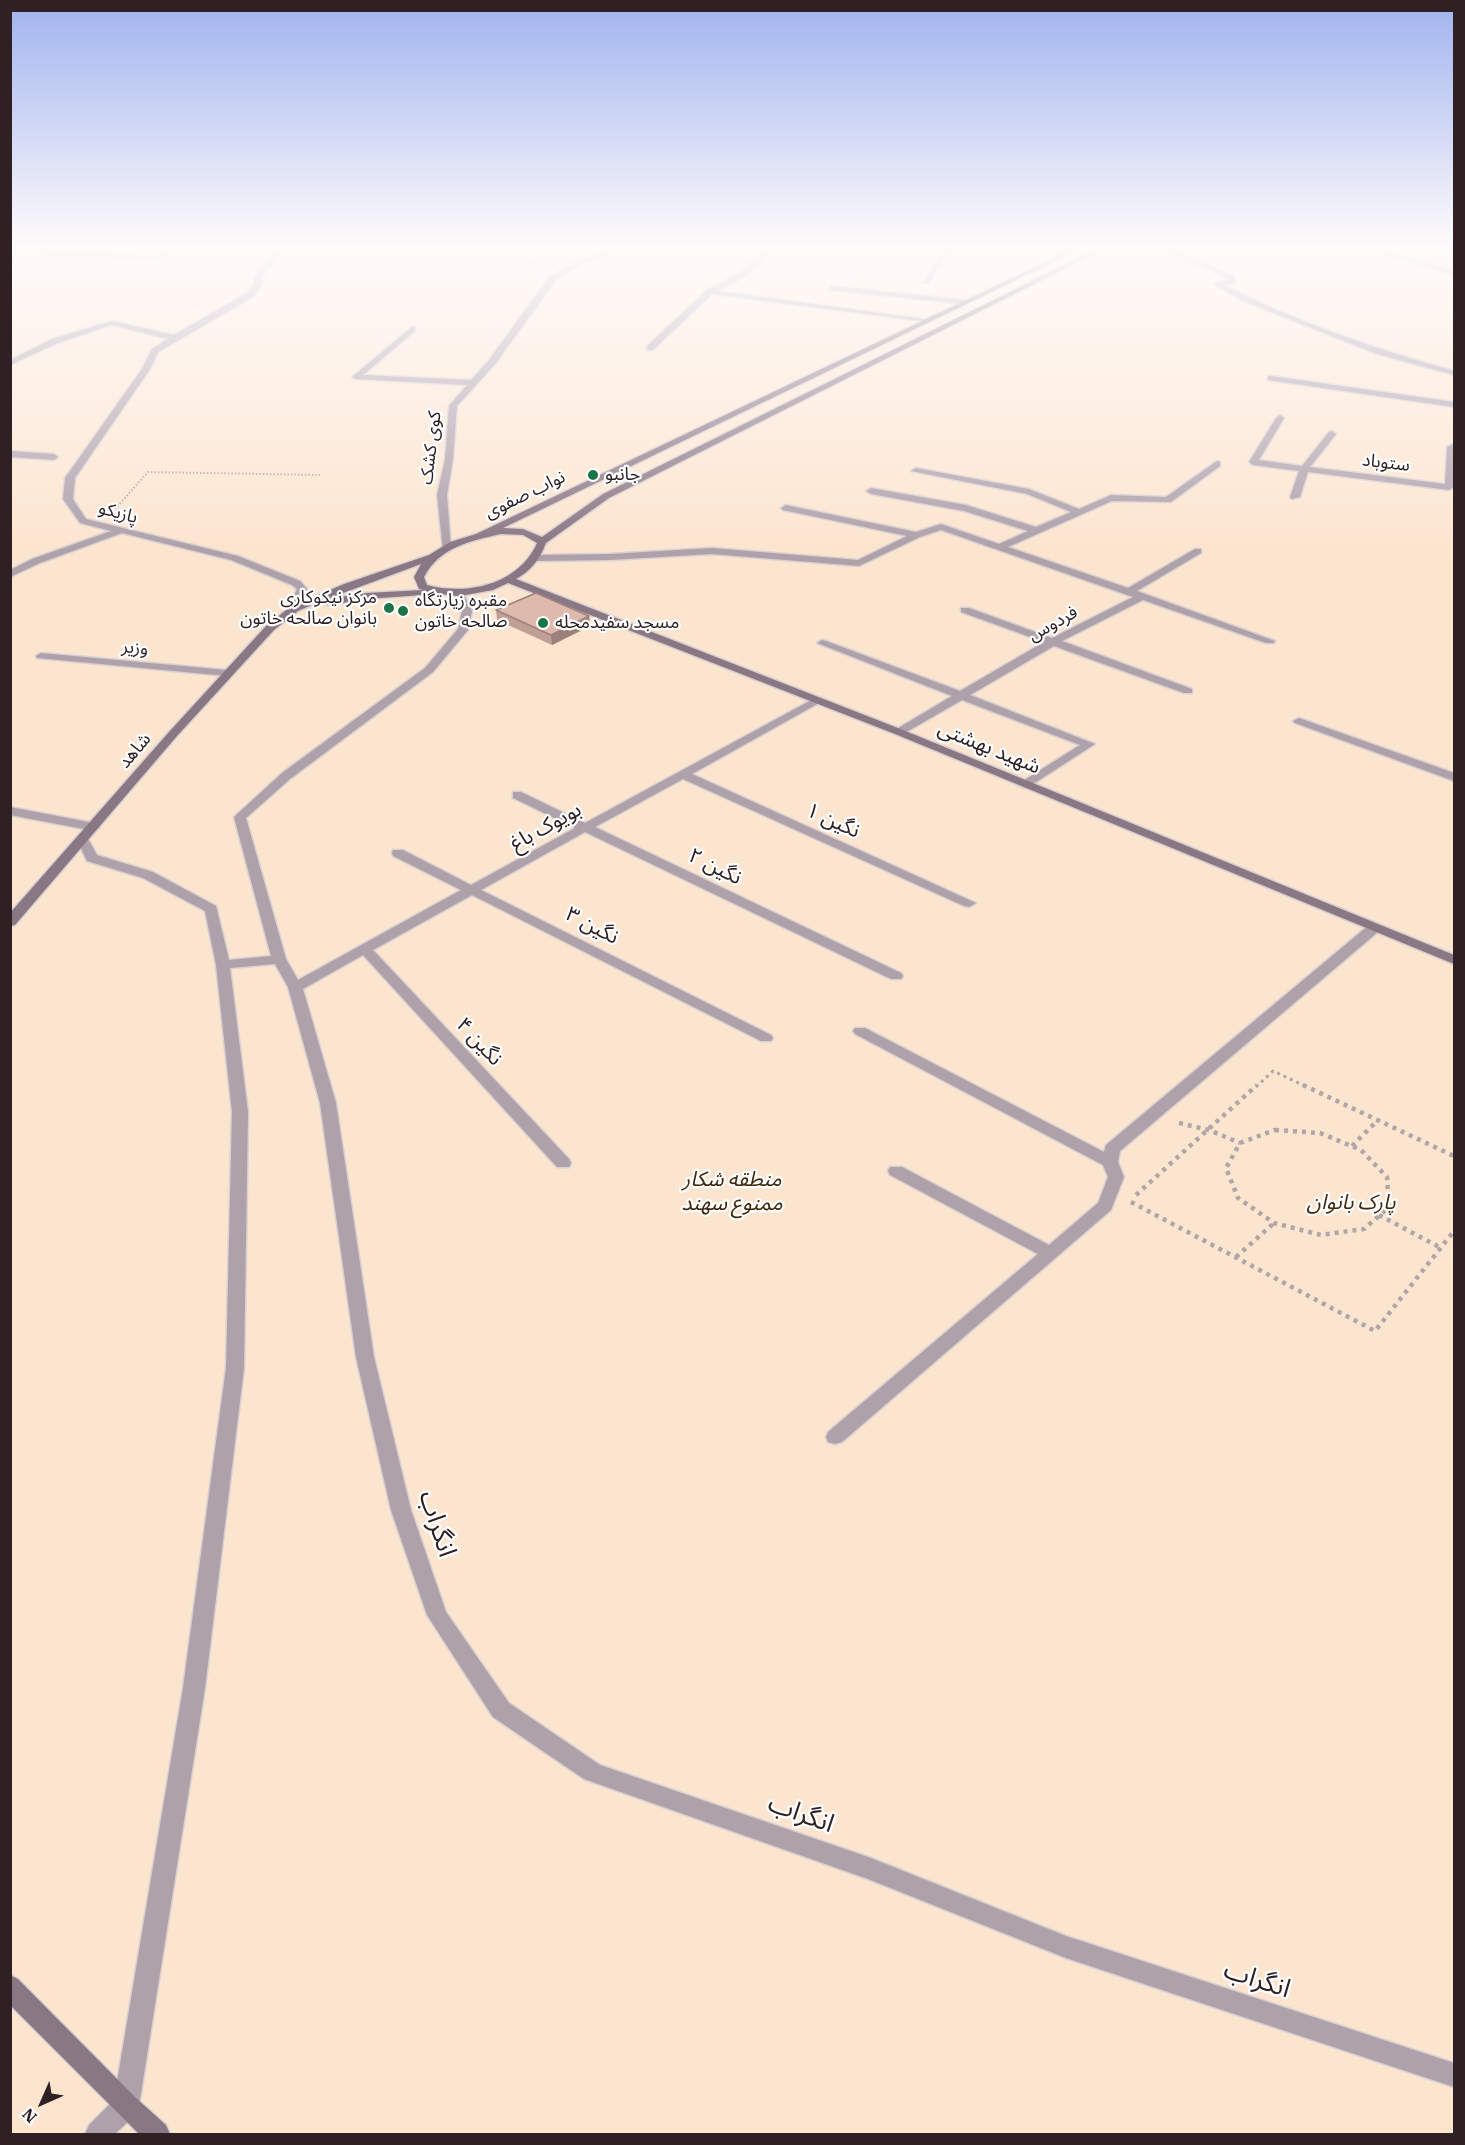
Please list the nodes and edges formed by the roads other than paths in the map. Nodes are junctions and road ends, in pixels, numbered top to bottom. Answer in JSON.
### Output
{"nodes":[{"id":1,"x":38,"y":349,"type":"edge"},
{"id":2,"x":158,"y":349,"type":"edge"},
{"id":3,"x":389,"y":349,"type":"edge"},
{"id":4,"x":501,"y":349,"type":"edge"},
{"id":5,"x":867,"y":349,"type":"edge"},
{"id":6,"x":900,"y":349,"type":"edge"},
{"id":7,"x":1373,"y":349,"type":"edge"},
{"id":8,"x":10,"y":363,"type":"edge"},
{"id":9,"x":1455,"y":373,"type":"edge"},
{"id":10,"x":1271,"y":378,"type":"dead end"},
{"id":11,"x":473,"y":383,"type":"junction"},
{"id":12,"x":1455,"y":405,"type":"edge"},
{"id":13,"x":1280,"y":418,"type":"dead end"},
{"id":14,"x":1332,"y":434,"type":"dead end"},
{"id":15,"x":1455,"y":447,"type":"edge"},
{"id":16,"x":10,"y":454,"type":"edge"},
{"id":17,"x":54,"y":457,"type":"dead end"},
{"id":18,"x":1217,"y":464,"type":"dead end"},
{"id":19,"x":1304,"y":469,"type":"junction"},
{"id":20,"x":916,"y":471,"type":"dead end"},
{"id":21,"x":871,"y":491,"type":"dead end"},
{"id":22,"x":1295,"y":497,"type":"dead end"},
{"id":23,"x":786,"y":508,"type":"dead end"},
{"id":24,"x":1081,"y":513,"type":"junction"},
{"id":25,"x":119,"y":531,"type":"junction"},
{"id":26,"x":1039,"y":531,"type":"junction"},
{"id":27,"x":917,"y":535,"type":"junction"},
{"id":28,"x":479,"y":536,"type":"junction"},
{"id":29,"x":542,"y":542,"type":"junction"},
{"id":30,"x":999,"y":547,"type":"junction"},
{"id":31,"x":446,"y":548,"type":"junction"},
{"id":32,"x":1198,"y":551,"type":"dead end"},
{"id":33,"x":433,"y":557,"type":"junction"},
{"id":34,"x":536,"y":558,"type":"junction"},
{"id":35,"x":10,"y":574,"type":"edge"},
{"id":36,"x":506,"y":579,"type":"junction"},
{"id":37,"x":1129,"y":592,"type":"junction"},
{"id":38,"x":443,"y":593,"type":"junction"},
{"id":39,"x":458,"y":593,"type":"junction"},
{"id":40,"x":1142,"y":596,"type":"junction"},
{"id":41,"x":294,"y":609,"type":"junction"},
{"id":42,"x":965,"y":610,"type":"dead end"},
{"id":43,"x":1054,"y":641,"type":"junction"},
{"id":44,"x":1270,"y":641,"type":"dead end"},
{"id":45,"x":822,"y":643,"type":"dead end"},
{"id":46,"x":41,"y":656,"type":"dead end"},
{"id":47,"x":227,"y":673,"type":"junction"},
{"id":48,"x":1188,"y":691,"type":"dead end"},
{"id":49,"x":961,"y":697,"type":"junction"},
{"id":50,"x":815,"y":700,"type":"junction"},
{"id":51,"x":1299,"y":721,"type":"dead end"},
{"id":52,"x":899,"y":732,"type":"junction"},
{"id":53,"x":682,"y":774,"type":"junction"},
{"id":54,"x":1455,"y":777,"type":"edge"},
{"id":55,"x":1027,"y":784,"type":"junction"},
{"id":56,"x":517,"y":795,"type":"dead end"},
{"id":57,"x":10,"y":811,"type":"edge"},
{"id":58,"x":586,"y":827,"type":"junction"},
{"id":59,"x":89,"y":834,"type":"junction"},
{"id":60,"x":398,"y":853,"type":"dead end"},
{"id":61,"x":473,"y":889,"type":"junction"},
{"id":62,"x":969,"y":903,"type":"dead end"},
{"id":63,"x":10,"y":922,"type":"edge"},
{"id":64,"x":1374,"y":927,"type":"junction"},
{"id":65,"x":365,"y":949,"type":"junction"},
{"id":66,"x":279,"y":959,"type":"junction"},
{"id":67,"x":1455,"y":960,"type":"edge"},
{"id":68,"x":223,"y":965,"type":"junction"},
{"id":69,"x":896,"y":976,"type":"dead end"},
{"id":70,"x":295,"y":987,"type":"junction"},
{"id":71,"x":860,"y":1031,"type":"dead end"},
{"id":72,"x":766,"y":1038,"type":"dead end"},
{"id":73,"x":1110,"y":1162,"type":"junction"},
{"id":74,"x":563,"y":1163,"type":"dead end"},
{"id":75,"x":896,"y":1171,"type":"dead end"},
{"id":76,"x":1050,"y":1253,"type":"junction"},
{"id":77,"x":835,"y":1437,"type":"dead end"},
{"id":78,"x":10,"y":1987,"type":"edge"},
{"id":79,"x":1455,"y":2075,"type":"edge"},
{"id":80,"x":126,"y":2106,"type":"junction"},
{"id":81,"x":98,"y":2134,"type":"edge"},
{"id":82,"x":157,"y":2134,"type":"edge"}],
"edges":[{"from":1,"to":8,"type":"street"},
{"from":2,"to":25,"type":"street","name":"پازیکو"},
{"from":3,"to":11,"type":"street"},
{"from":4,"to":11,"type":"street","name":"کوی کشک"},
{"from":5,"to":28,"type":"street","name":"نواب صفوی"},
{"from":6,"to":29,"type":"street","name":"نواب صفوی"},
{"from":7,"to":9,"type":"street"},
{"from":10,"to":12,"type":"street"},
{"from":11,"to":31,"type":"street","name":"کوی کشک"},
{"from":13,"to":19,"type":"street"},
{"from":14,"to":19,"type":"street"},
{"from":15,"to":19,"type":"street","name":"ستوباد"},
{"from":16,"to":17,"type":"street"},
{"from":18,"to":24,"type":"street"},
{"from":19,"to":22,"type":"street"},
{"from":20,"to":24,"type":"street"},
{"from":21,"to":26,"type":"street"},
{"from":23,"to":27,"type":"street"},
{"from":24,"to":26,"type":"street"},
{"from":25,"to":35,"type":"street"},
{"from":25,"to":41,"type":"street","name":"پازیکو"},
{"from":26,"to":30,"type":"street"},
{"from":27,"to":30,"type":"street"},
{"from":27,"to":34,"type":"street"},
{"from":28,"to":29,"type":"street"},
{"from":28,"to":31,"type":"street"},
{"from":29,"to":34,"type":"street"},
{"from":30,"to":37,"type":"street"},
{"from":31,"to":33,"type":"street"},
{"from":32,"to":37,"type":"street"},
{"from":33,"to":38,"type":"street"},
{"from":33,"to":41,"type":"street"},
{"from":34,"to":36,"type":"street"},
{"from":36,"to":39,"type":"street"},
{"from":36,"to":50,"type":"street","name":"شهید بهشتی"},
{"from":37,"to":40,"type":"street"},
{"from":38,"to":39,"type":"street"},
{"from":38,"to":41,"type":"street"},
{"from":39,"to":66,"type":"street","name":"انگراب"},
{"from":40,"to":43,"type":"street","name":"فردوس"},
{"from":40,"to":44,"type":"street"},
{"from":41,"to":47,"type":"street","name":"شاهد"},
{"from":42,"to":43,"type":"street"},
{"from":43,"to":48,"type":"street"},
{"from":43,"to":49,"type":"street","name":"فردوس"},
{"from":45,"to":49,"type":"street"},
{"from":46,"to":47,"type":"street","name":"وزیر"},
{"from":47,"to":59,"type":"street","name":"شاهد"},
{"from":49,"to":52,"type":"street","name":"فردوس"},
{"from":49,"to":55,"type":"street"},
{"from":50,"to":52,"type":"street","name":"شهید بهشتی"},
{"from":50,"to":53,"type":"street","name":"بویوک باغ"},
{"from":51,"to":54,"type":"street"},
{"from":52,"to":55,"type":"street","name":"شهید بهشتی"},
{"from":53,"to":58,"type":"street","name":"بویوک باغ"},
{"from":53,"to":62,"type":"street","name":"نگین ۱"},
{"from":55,"to":64,"type":"street","name":"شهید بهشتی"},
{"from":56,"to":58,"type":"street","name":"نگین ۲"},
{"from":57,"to":59,"type":"street"},
{"from":58,"to":61,"type":"street","name":"بویوک باغ"},
{"from":58,"to":69,"type":"street","name":"نگین ۲"},
{"from":59,"to":63,"type":"street","name":"شاهد"},
{"from":59,"to":68,"type":"street"},
{"from":60,"to":61,"type":"street","name":"نگین ۳"},
{"from":61,"to":65,"type":"street","name":"بویوک باغ"},
{"from":61,"to":72,"type":"street","name":"نگین ۳"},
{"from":64,"to":67,"type":"street","name":"شهید بهشتی"},
{"from":64,"to":73,"type":"street"},
{"from":65,"to":70,"type":"street","name":"بویوک باغ"},
{"from":65,"to":74,"type":"street","name":"نگین ۴"},
{"from":66,"to":68,"type":"street"},
{"from":66,"to":70,"type":"street","name":"انگراب"},
{"from":68,"to":80,"type":"street"},
{"from":70,"to":79,"type":"street","name":"انگراب"},
{"from":71,"to":73,"type":"street"},
{"from":73,"to":76,"type":"street"},
{"from":75,"to":76,"type":"street"},
{"from":76,"to":77,"type":"street"},
{"from":78,"to":80,"type":"street"},
{"from":80,"to":81,"type":"street"},
{"from":80,"to":82,"type":"street"}]}
